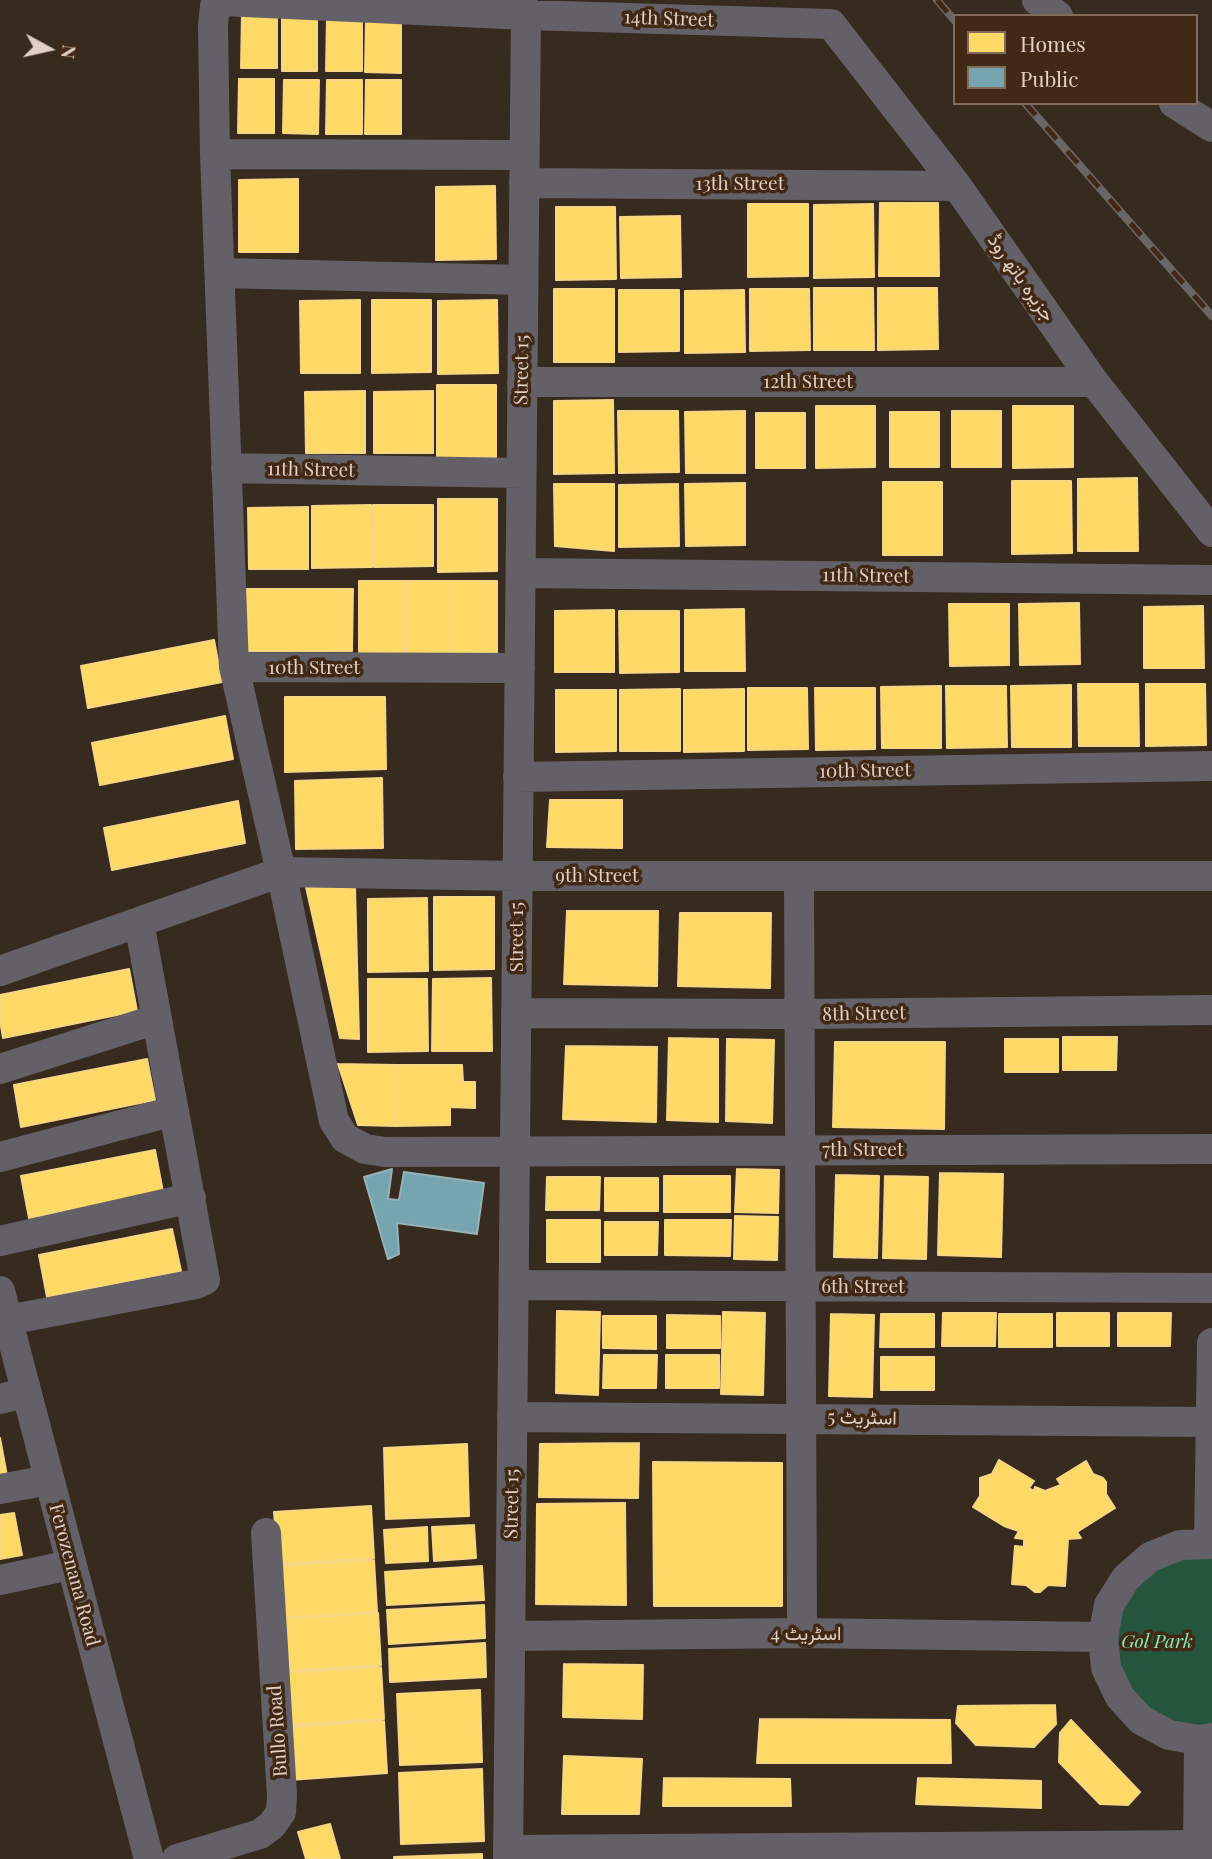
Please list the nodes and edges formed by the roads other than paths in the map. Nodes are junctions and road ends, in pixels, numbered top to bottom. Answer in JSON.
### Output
{"nodes":[{"id":1,"x":1037,"y":0,"type":"edge"},
{"id":2,"x":360,"y":4,"type":"edge"},
{"id":3,"x":215,"y":6,"type":"joint"},
{"id":4,"x":524,"y":8,"type":"edge"},
{"id":5,"x":1055,"y":14,"type":"edge"},
{"id":6,"x":831,"y":24,"type":"joint"},
{"id":7,"x":1177,"y":105,"type":"edge"},
{"id":8,"x":1212,"y":127,"type":"edge"},
{"id":9,"x":215,"y":154,"type":"junction"},
{"id":10,"x":524,"y":169,"type":"junction"},
{"id":11,"x":957,"y":186,"type":"junction"},
{"id":12,"x":220,"y":273,"type":"junction"},
{"id":13,"x":523,"y":280,"type":"junction"},
{"id":14,"x":522,"y":382,"type":"junction"},
{"id":15,"x":1094,"y":382,"type":"junction"},
{"id":16,"x":226,"y":468,"type":"junction"},
{"id":17,"x":521,"y":473,"type":"junction"},
{"id":18,"x":1212,"y":533,"type":"edge"},
{"id":19,"x":521,"y":573,"type":"junction"},
{"id":20,"x":1212,"y":580,"type":"edge"},
{"id":21,"x":234,"y":667,"type":"junction"},
{"id":22,"x":520,"y":668,"type":"junction"},
{"id":23,"x":1212,"y":766,"type":"edge"},
{"id":24,"x":519,"y":777,"type":"junction"},
{"id":25,"x":281,"y":872,"type":"junction"},
{"id":26,"x":517,"y":876,"type":"junction"},
{"id":27,"x":799,"y":876,"type":"junction"},
{"id":28,"x":1212,"y":876,"type":"edge"},
{"id":29,"x":139,"y":922,"type":"junction"},
{"id":30,"x":0,"y":971,"type":"edge"},
{"id":31,"x":1212,"y":1010,"type":"edge"},
{"id":32,"x":516,"y":1013,"type":"junction"},
{"id":33,"x":799,"y":1014,"type":"junction"},
{"id":34,"x":157,"y":1019,"type":"junction"},
{"id":35,"x":0,"y":1069,"type":"edge"},
{"id":36,"x":174,"y":1111,"type":"junction"},
{"id":37,"x":1212,"y":1149,"type":"edge"},
{"id":38,"x":800,"y":1150,"type":"junction"},
{"id":39,"x":515,"y":1152,"type":"junction"},
{"id":40,"x":0,"y":1157,"type":"edge"},
{"id":41,"x":191,"y":1198,"type":"junction"},
{"id":42,"x":0,"y":1241,"type":"edge"},
{"id":43,"x":514,"y":1286,"type":"junction"},
{"id":44,"x":801,"y":1287,"type":"junction"},
{"id":45,"x":1212,"y":1288,"type":"edge"},
{"id":46,"x":3,"y":1310,"type":"edge"},
{"id":47,"x":1212,"y":1343,"type":"edge"},
{"id":48,"x":13,"y":1396,"type":"edge"},
{"id":49,"x":512,"y":1417,"type":"junction"},
{"id":50,"x":801,"y":1418,"type":"junction"},
{"id":51,"x":1211,"y":1422,"type":"edge"},
{"id":52,"x":49,"y":1479,"type":"junction"},
{"id":53,"x":0,"y":1489,"type":"edge"},
{"id":54,"x":266,"y":1533,"type":"dead end"},
{"id":55,"x":1210,"y":1544,"type":"edge"},
{"id":56,"x":70,"y":1565,"type":"junction"},
{"id":57,"x":0,"y":1580,"type":"edge"},
{"id":58,"x":802,"y":1633,"type":"junction"},
{"id":59,"x":510,"y":1636,"type":"junction"},
{"id":60,"x":1102,"y":1637,"type":"junction"},
{"id":61,"x":1205,"y":1739,"type":"edge"},
{"id":62,"x":1203,"y":1850,"type":"edge"},
{"id":63,"x":508,"y":1854,"type":"edge"},
{"id":64,"x":149,"y":1859,"type":"edge"},
{"id":65,"x":177,"y":1859,"type":"edge"}],
"edges":[{"from":1,"to":5,"type":"street"},
{"from":2,"to":3,"type":"street","name":"14th Street"},
{"from":2,"to":4,"type":"street","name":"14th Street"},
{"from":3,"to":9,"type":"street","name":"7th Street"},
{"from":4,"to":6,"type":"street","name":"14th Street"},
{"from":4,"to":10,"type":"street","name":"Street 15"},
{"from":6,"to":11,"type":"street","name":"جزیرہ باتھ روڈ"},
{"from":7,"to":8,"type":"street"},
{"from":9,"to":10,"type":"street","name":"13th Street"},
{"from":9,"to":12,"type":"street","name":"7th Street"},
{"from":10,"to":11,"type":"street","name":"13th Street"},
{"from":10,"to":13,"type":"street","name":"Street 15"},
{"from":11,"to":15,"type":"street","name":"جزیرہ باتھ روڈ"},
{"from":12,"to":13,"type":"street"},
{"from":12,"to":16,"type":"street","name":"7th Street"},
{"from":13,"to":14,"type":"street","name":"Street 15"},
{"from":14,"to":15,"type":"street","name":"12th Street"},
{"from":14,"to":17,"type":"street","name":"Street 15"},
{"from":15,"to":18,"type":"street","name":"جزیرہ باتھ روڈ"},
{"from":16,"to":17,"type":"street","name":"11th Street"},
{"from":16,"to":21,"type":"street","name":"7th Street"},
{"from":17,"to":19,"type":"street","name":"Street 15"},
{"from":19,"to":20,"type":"street","name":"11th Street"},
{"from":19,"to":22,"type":"street","name":"Street 15"},
{"from":21,"to":22,"type":"street","name":"10th Street"},
{"from":21,"to":25,"type":"street","name":"7th Street"},
{"from":22,"to":24,"type":"street","name":"Street 15"},
{"from":23,"to":24,"type":"street","name":"10th Street"},
{"from":24,"to":26,"type":"street","name":"Street 15"},
{"from":25,"to":26,"type":"street","name":"9th Street"},
{"from":25,"to":29,"type":"street","name":"9th Street"},
{"from":25,"to":39,"type":"street","name":"7th Street"},
{"from":26,"to":27,"type":"street","name":"9th Street"},
{"from":26,"to":32,"type":"street","name":"Street 15"},
{"from":27,"to":28,"type":"street","name":"9th Street"},
{"from":27,"to":33,"type":"street"},
{"from":29,"to":30,"type":"street","name":"9th Street"},
{"from":29,"to":34,"type":"street"},
{"from":31,"to":33,"type":"street","name":"8th Street"},
{"from":32,"to":33,"type":"street","name":"8th Street"},
{"from":32,"to":39,"type":"street","name":"Street 15"},
{"from":33,"to":38,"type":"street"},
{"from":34,"to":35,"type":"street"},
{"from":34,"to":36,"type":"street"},
{"from":36,"to":40,"type":"street"},
{"from":36,"to":41,"type":"street"},
{"from":37,"to":38,"type":"street","name":"7th Street"},
{"from":38,"to":39,"type":"street","name":"7th Street"},
{"from":38,"to":44,"type":"street"},
{"from":39,"to":43,"type":"street","name":"Street 15"},
{"from":41,"to":42,"type":"street"},
{"from":41,"to":46,"type":"street"},
{"from":43,"to":44,"type":"street","name":"6th Street"},
{"from":43,"to":49,"type":"street","name":"Street 15"},
{"from":44,"to":45,"type":"street","name":"6th Street"},
{"from":44,"to":50,"type":"street"},
{"from":46,"to":48,"type":"street","name":"Ferozenana Road"},
{"from":47,"to":51,"type":"street"},
{"from":48,"to":52,"type":"street","name":"Ferozenana Road"},
{"from":49,"to":50,"type":"street","name":"اسٹریٹ 5"},
{"from":49,"to":59,"type":"street","name":"Street 15"},
{"from":50,"to":51,"type":"street","name":"اسٹریٹ 5"},
{"from":50,"to":58,"type":"street"},
{"from":51,"to":55,"type":"street"},
{"from":52,"to":53,"type":"street"},
{"from":52,"to":56,"type":"street","name":"Ferozenana Road"},
{"from":54,"to":65,"type":"street","name":"Bullo Road"},
{"from":55,"to":60,"type":"street"},
{"from":56,"to":57,"type":"street"},
{"from":56,"to":64,"type":"street","name":"Ferozenana Road"},
{"from":58,"to":59,"type":"street","name":"اسٹریٹ 4"},
{"from":58,"to":60,"type":"street","name":"اسٹریٹ 4"},
{"from":59,"to":63,"type":"street","name":"Street 15"},
{"from":60,"to":61,"type":"street"},
{"from":61,"to":62,"type":"street"},
{"from":62,"to":63,"type":"street"}]}
